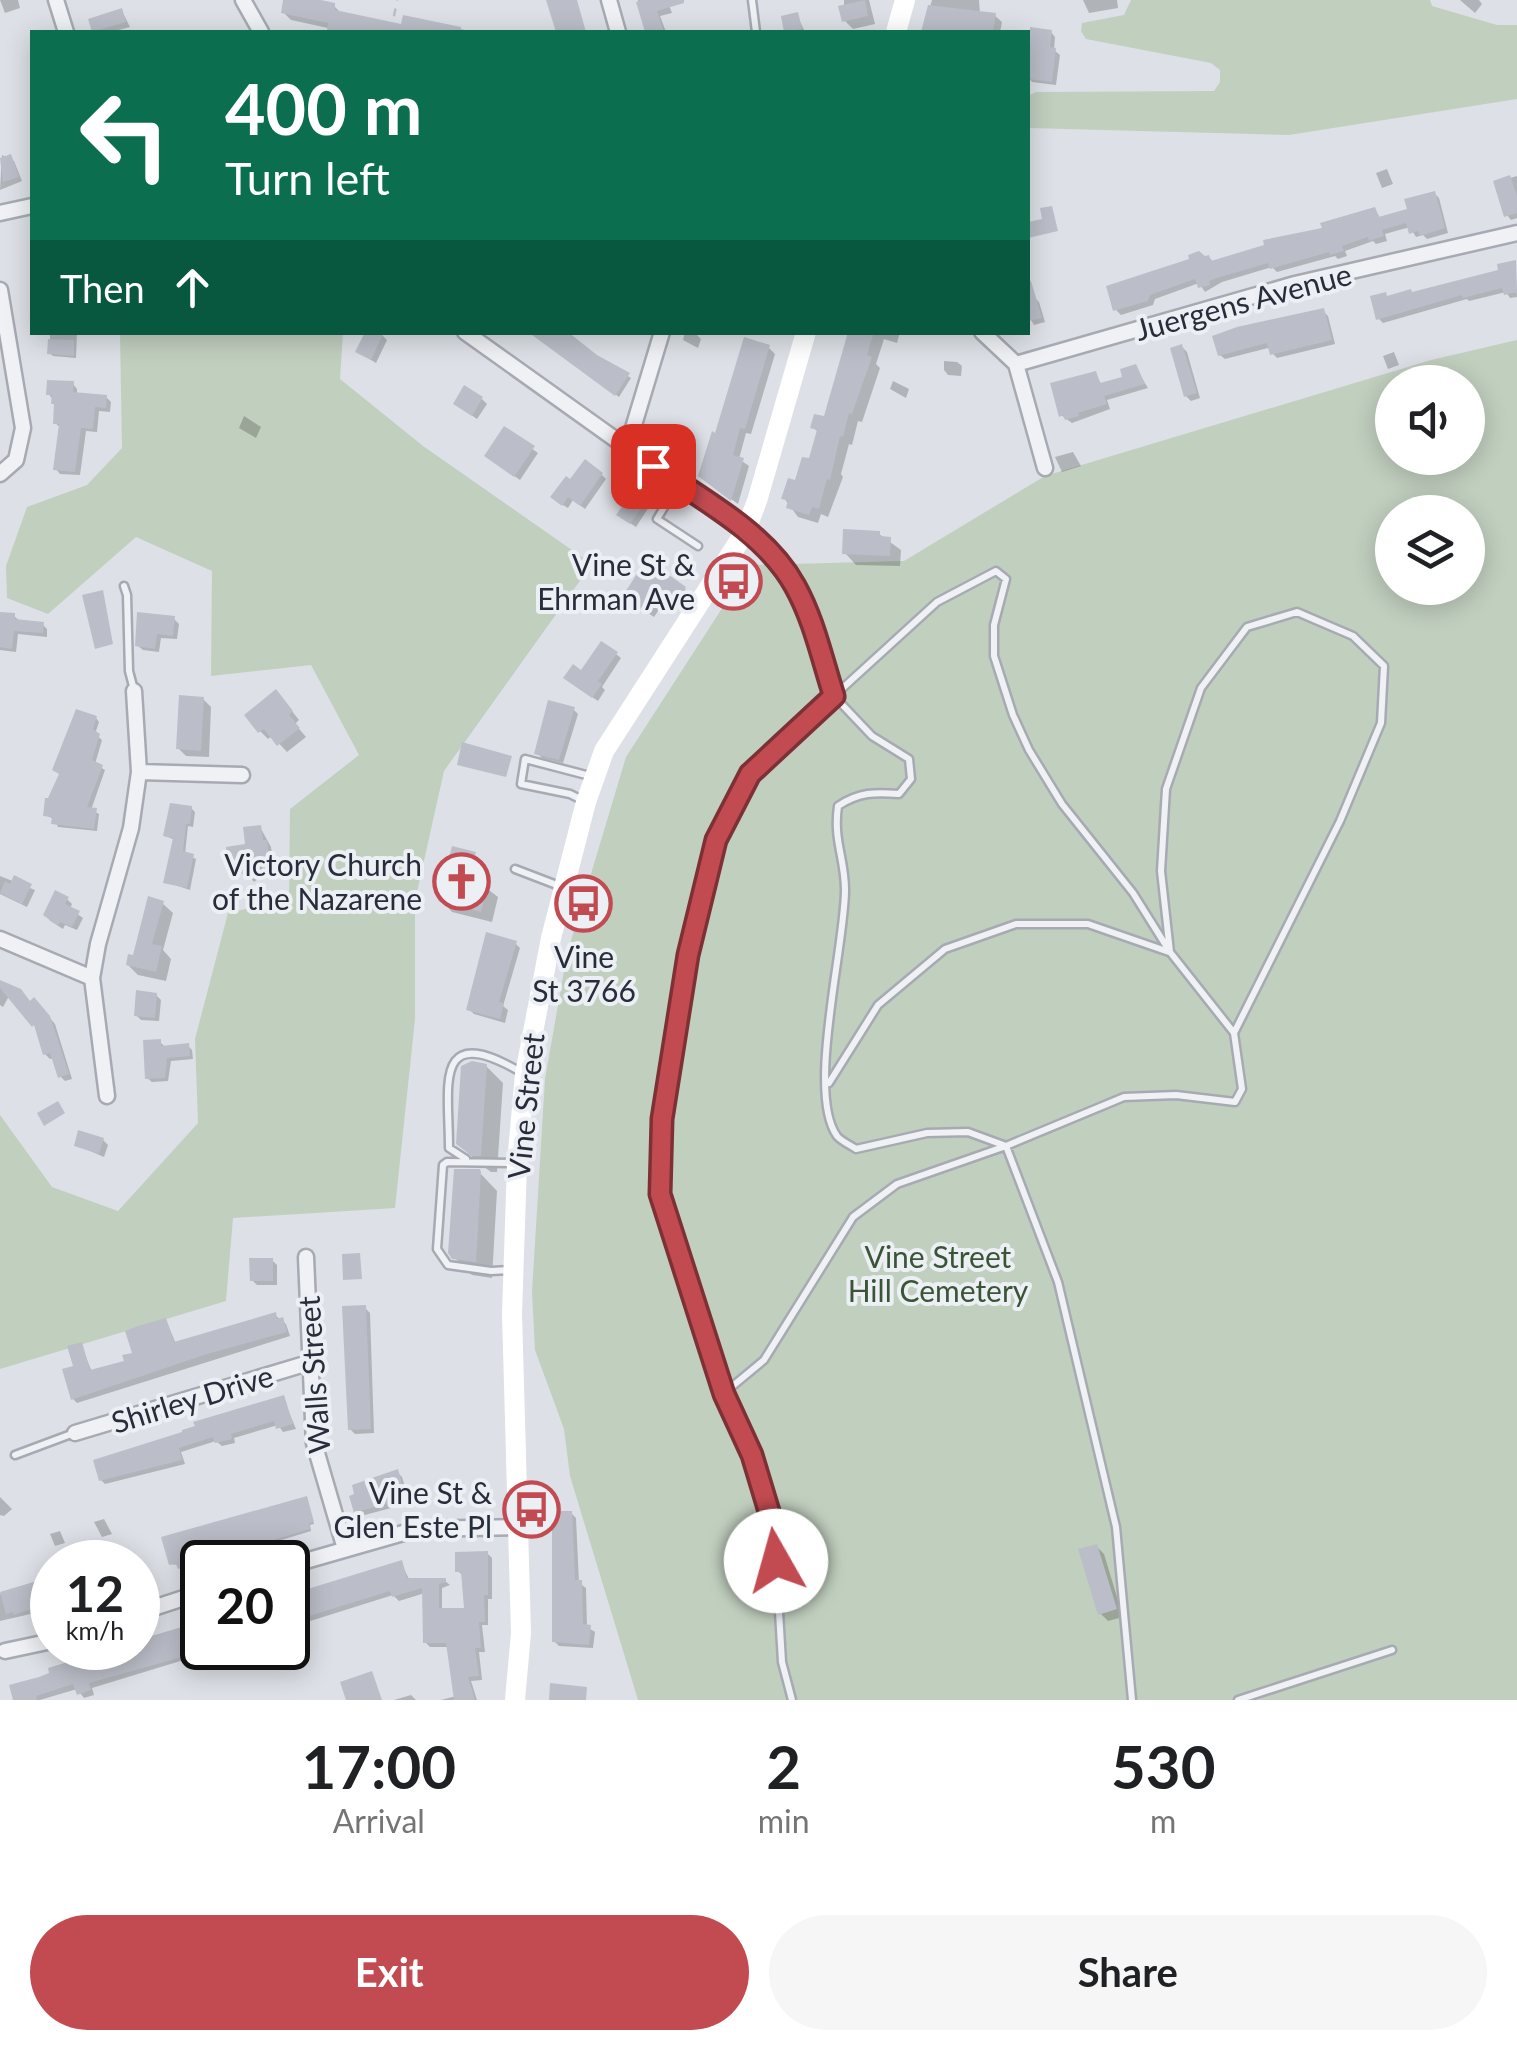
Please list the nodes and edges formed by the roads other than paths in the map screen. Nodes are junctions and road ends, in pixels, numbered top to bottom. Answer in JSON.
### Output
{"nodes":[{"id":1,"x":56,"y":0,"type":"edge"},
{"id":2,"x":243,"y":0,"type":"edge"},
{"id":3,"x":609,"y":0,"type":"edge"},
{"id":4,"x":752,"y":0,"type":"edge"},
{"id":5,"x":905,"y":0,"type":"edge"},
{"id":6,"x":65,"y":30,"type":"edge"},
{"id":7,"x":260,"y":30,"type":"edge"},
{"id":8,"x":617,"y":30,"type":"edge"},
{"id":9,"x":756,"y":30,"type":"edge"},
{"id":10,"x":897,"y":30,"type":"edge"},
{"id":11,"x":30,"y":206,"type":"edge"},
{"id":12,"x":0,"y":213,"type":"edge"},
{"id":13,"x":1517,"y":233,"type":"edge"},
{"id":14,"x":0,"y":290,"type":"edge"},
{"id":15,"x":469,"y":335,"type":"edge"},
{"id":16,"x":661,"y":335,"type":"edge"},
{"id":17,"x":805,"y":335,"type":"edge"},
{"id":18,"x":985,"y":335,"type":"edge"},
{"id":19,"x":1016,"y":364,"type":"junction"},
{"id":20,"x":628,"y":448,"type":"junction"},
{"id":21,"x":1045,"y":468,"type":"dead end"},
{"id":22,"x":5,"y":471,"type":"edge"},
{"id":23,"x":679,"y":483,"type":"junction"},
{"id":24,"x":745,"y":532,"type":"junction"},
{"id":25,"x":698,"y":546,"type":"dead end"},
{"id":26,"x":124,"y":586,"type":"dead end"},
{"id":27,"x":134,"y":691,"type":"joint"},
{"id":28,"x":834,"y":696,"type":"junction"},
{"id":29,"x":139,"y":772,"type":"junction"},
{"id":30,"x":242,"y":775,"type":"dead end"},
{"id":31,"x":593,"y":777,"type":"junction"},
{"id":32,"x":586,"y":802,"type":"junction"},
{"id":33,"x":515,"y":868,"type":"dead end"},
{"id":34,"x":564,"y":888,"type":"junction"},
{"id":35,"x":0,"y":939,"type":"edge"},
{"id":36,"x":1170,"y":952,"type":"junction"},
{"id":37,"x":92,"y":978,"type":"junction"},
{"id":38,"x":1234,"y":1033,"type":"junction"},
{"id":39,"x":525,"y":1074,"type":"junction"},
{"id":40,"x":827,"y":1086,"type":"junction"},
{"id":41,"x":107,"y":1096,"type":"dead end"},
{"id":42,"x":1006,"y":1146,"type":"junction"},
{"id":43,"x":474,"y":1162,"type":"junction"},
{"id":44,"x":517,"y":1163,"type":"junction"},
{"id":45,"x":306,"y":1256,"type":"dead end"},
{"id":46,"x":514,"y":1270,"type":"junction"},
{"id":47,"x":308,"y":1363,"type":"junction"},
{"id":48,"x":724,"y":1394,"type":"junction"},
{"id":49,"x":75,"y":1433,"type":"joint"},
{"id":50,"x":15,"y":1455,"type":"dead end"},
{"id":51,"x":518,"y":1527,"type":"junction"},
{"id":52,"x":345,"y":1549,"type":"junction"},
{"id":53,"x":310,"y":1559,"type":"edge"},
{"id":54,"x":30,"y":1645,"type":"edge"},
{"id":55,"x":4,"y":1650,"type":"dead end"},
{"id":56,"x":1392,"y":1650,"type":"dead end"},
{"id":57,"x":515,"y":1700,"type":"edge"},
{"id":58,"x":792,"y":1700,"type":"edge"},
{"id":59,"x":1132,"y":1700,"type":"edge"},
{"id":60,"x":1238,"y":1700,"type":"edge"}],
"edges":[{"from":1,"to":6,"type":"street"},
{"from":2,"to":7,"type":"street"},
{"from":3,"to":8,"type":"street"},
{"from":4,"to":9,"type":"lane"},
{"from":5,"to":10,"type":"main road"},
{"from":11,"to":12,"type":"street"},
{"from":13,"to":19,"type":"street","name":"Juergens Avenue"},
{"from":14,"to":22,"type":"street"},
{"from":15,"to":20,"type":"street"},
{"from":16,"to":20,"type":"street"},
{"from":17,"to":24,"type":"main road","name":"Vine Street"},
{"from":18,"to":19,"type":"street"},
{"from":19,"to":21,"type":"street"},
{"from":20,"to":23,"type":"street"},
{"from":23,"to":24,"type":"street"},
{"from":23,"to":25,"type":"lane"},
{"from":24,"to":28,"type":"lane"},
{"from":24,"to":31,"type":"main road","name":"Vine Street"},
{"from":26,"to":27,"type":"lane"},
{"from":27,"to":29,"type":"street"},
{"from":28,"to":36,"type":"lane"},
{"from":28,"to":40,"type":"lane"},
{"from":28,"to":48,"type":"lane"},
{"from":29,"to":30,"type":"street"},
{"from":29,"to":37,"type":"street"},
{"from":31,"to":32,"type":"main road","name":"Vine Street"},
{"from":31,"to":32,"type":"lane"},
{"from":32,"to":34,"type":"main road","name":"Vine Street"},
{"from":33,"to":34,"type":"lane"},
{"from":34,"to":39,"type":"main road","name":"Vine Street"},
{"from":35,"to":37,"type":"street"},
{"from":36,"to":38,"type":"lane"},
{"from":36,"to":38,"type":"lane"},
{"from":36,"to":40,"type":"lane"},
{"from":37,"to":41,"type":"street"},
{"from":38,"to":42,"type":"lane"},
{"from":39,"to":43,"type":"lane"},
{"from":39,"to":44,"type":"main road","name":"Vine Street"},
{"from":40,"to":42,"type":"lane"},
{"from":42,"to":48,"type":"lane"},
{"from":42,"to":59,"type":"lane"},
{"from":43,"to":44,"type":"lane"},
{"from":43,"to":46,"type":"lane"},
{"from":44,"to":46,"type":"main road","name":"Vine Street"},
{"from":45,"to":47,"type":"street","name":"Walls Street"},
{"from":46,"to":51,"type":"main road","name":"Vine Street"},
{"from":47,"to":49,"type":"street","name":"Shirley Drive"},
{"from":47,"to":52,"type":"street","name":"Walls Street"},
{"from":48,"to":58,"type":"lane"},
{"from":49,"to":50,"type":"lane"},
{"from":51,"to":52,"type":"street"},
{"from":51,"to":57,"type":"main road","name":"Vine Street"},
{"from":52,"to":53,"type":"street"},
{"from":54,"to":55,"type":"street"},
{"from":56,"to":60,"type":"lane"}]}
